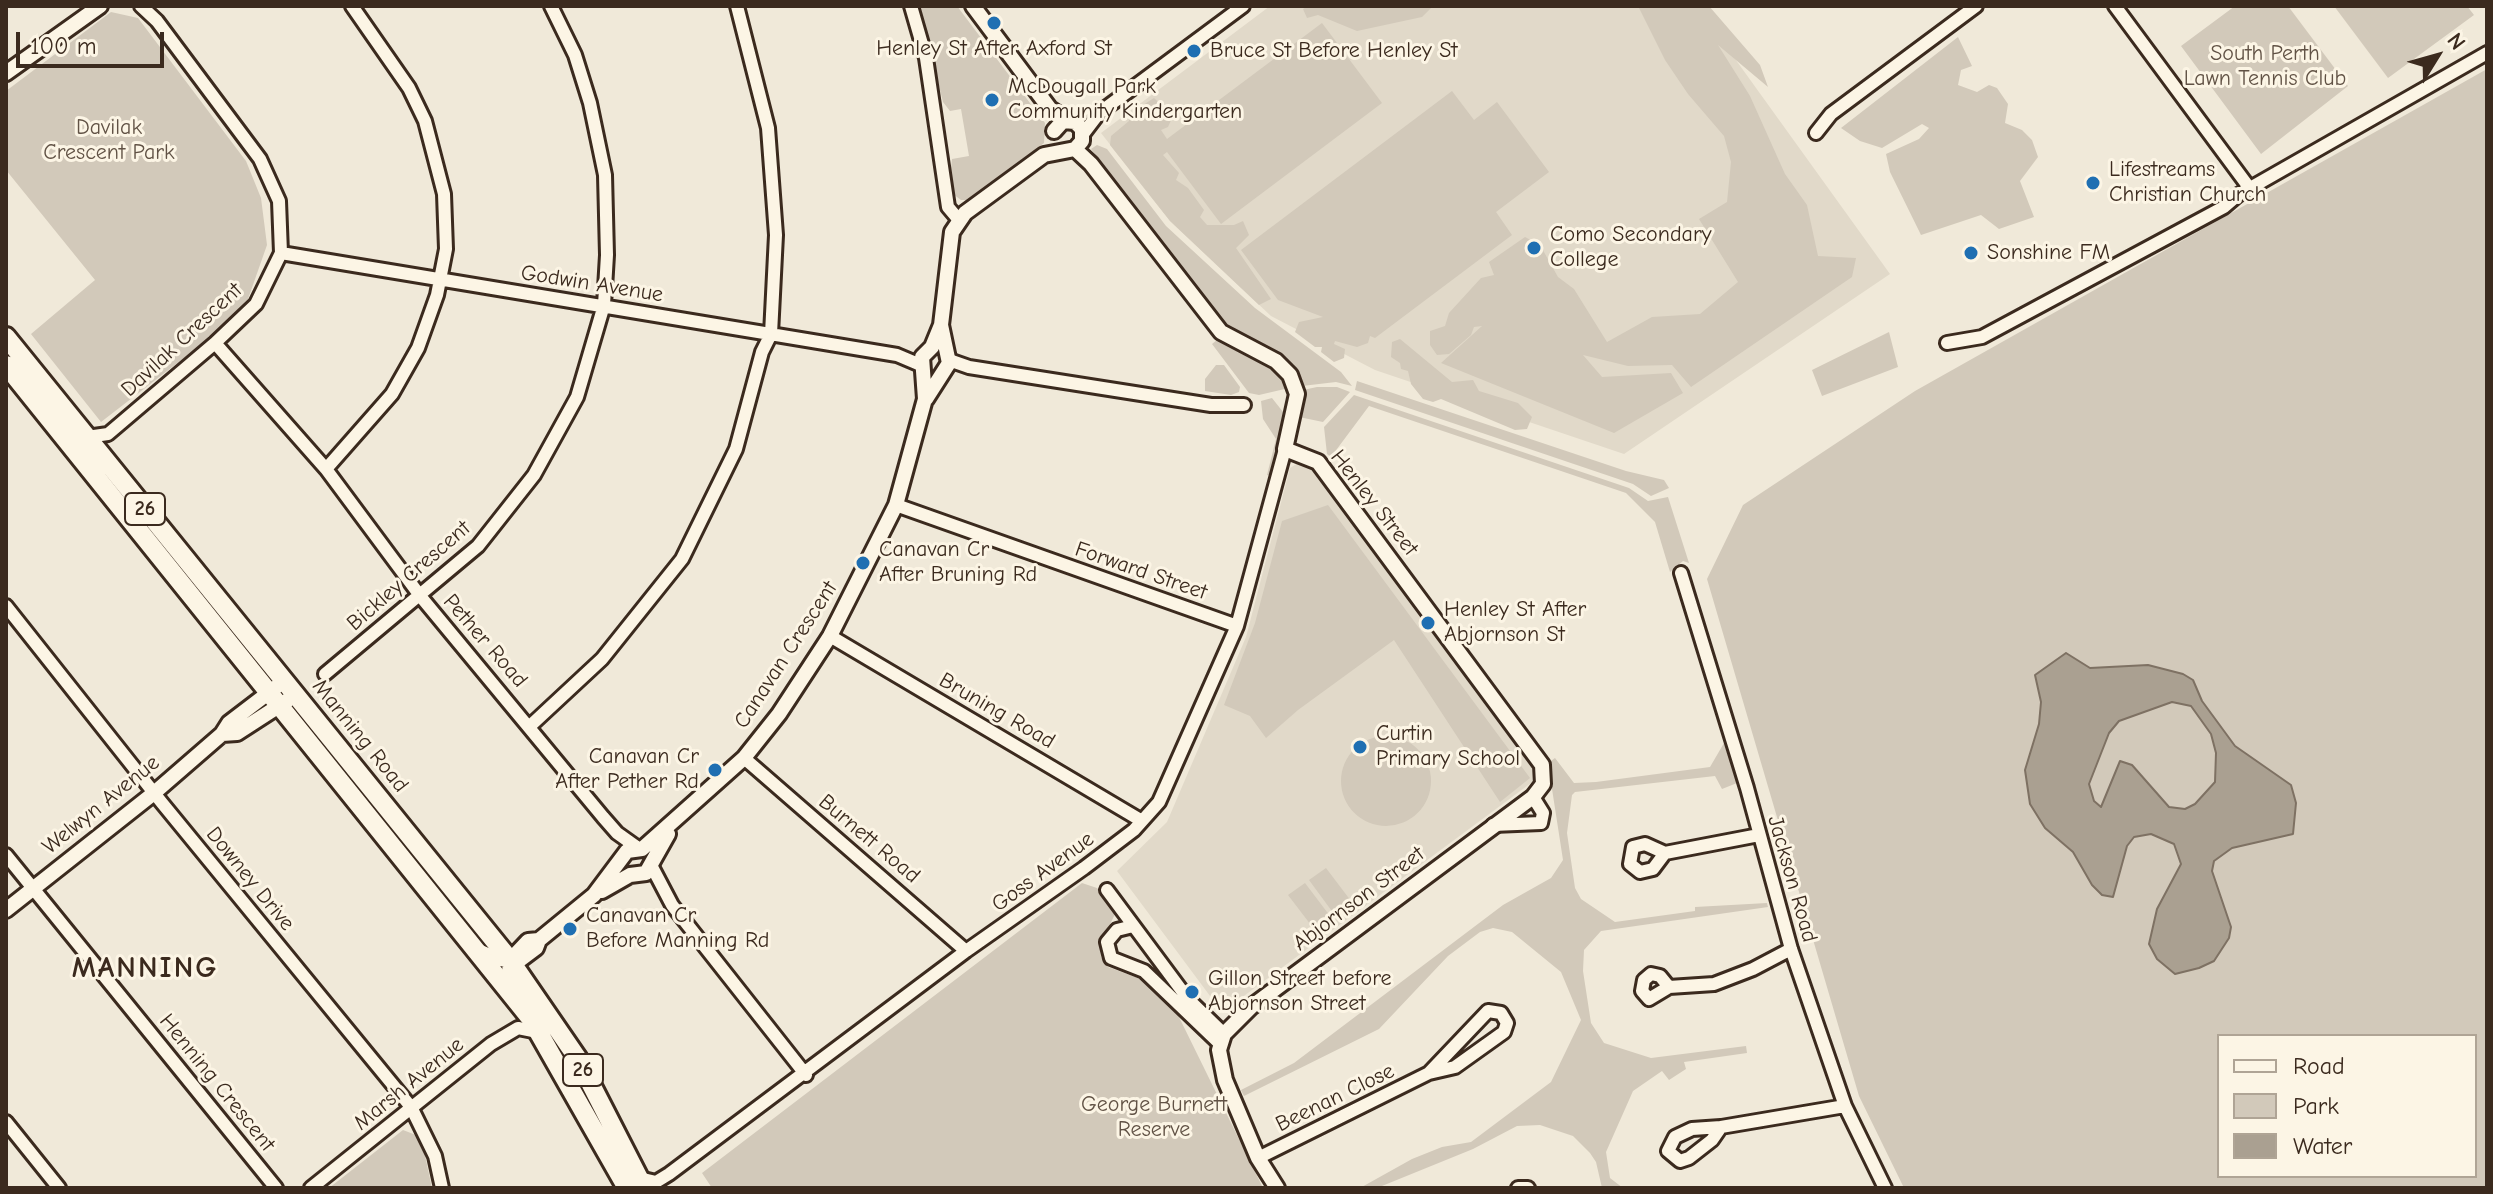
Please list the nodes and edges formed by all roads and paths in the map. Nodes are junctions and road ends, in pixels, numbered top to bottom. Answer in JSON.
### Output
{"nodes":[{"id":1,"x":141,"y":6,"type":"edge"},
{"id":2,"x":149,"y":6,"type":"edge"},
{"id":3,"x":352,"y":6,"type":"edge"},
{"id":4,"x":737,"y":6,"type":"edge"},
{"id":5,"x":911,"y":6,"type":"edge"},
{"id":6,"x":973,"y":6,"type":"edge"},
{"id":7,"x":1243,"y":6,"type":"edge"},
{"id":8,"x":1976,"y":6,"type":"edge"},
{"id":9,"x":2115,"y":6,"type":"edge"},
{"id":10,"x":95,"y":7,"type":"edge"},
{"id":11,"x":558,"y":8,"type":"edge"},
{"id":12,"x":157,"y":21,"type":"junction"},
{"id":13,"x":2487,"y":53,"type":"edge"},
{"id":14,"x":6,"y":73,"type":"edge"},
{"id":15,"x":1816,"y":133,"type":"dead end"},
{"id":16,"x":1069,"y":136,"type":"junction"},
{"id":17,"x":2251,"y":190,"type":"junction"},
{"id":18,"x":962,"y":216,"type":"junction"},
{"id":19,"x":281,"y":253,"type":"junction"},
{"id":20,"x":441,"y":279,"type":"junction"},
{"id":21,"x":604,"y":305,"type":"junction"},
{"id":22,"x":771,"y":334,"type":"junction"},
{"id":23,"x":6,"y":337,"type":"edge"},
{"id":24,"x":215,"y":343,"type":"junction"},
{"id":25,"x":1947,"y":343,"type":"dead end"},
{"id":26,"x":936,"y":361,"type":"junction"},
{"id":27,"x":6,"y":365,"type":"edge"},
{"id":28,"x":1244,"y":405,"type":"dead end"},
{"id":29,"x":108,"y":434,"type":"junction"},
{"id":30,"x":87,"y":437,"type":"junction"},
{"id":31,"x":1285,"y":449,"type":"junction"},
{"id":32,"x":103,"y":457,"type":"junction"},
{"id":33,"x":326,"y":469,"type":"junction"},
{"id":34,"x":896,"y":505,"type":"junction"},
{"id":35,"x":1681,"y":573,"type":"dead end"},
{"id":36,"x":421,"y":597,"type":"junction"},
{"id":37,"x":6,"y":606,"type":"edge"},
{"id":38,"x":1237,"y":626,"type":"junction"},
{"id":39,"x":830,"y":636,"type":"junction"},
{"id":40,"x":325,"y":674,"type":"dead end"},
{"id":41,"x":283,"y":693,"type":"junction"},
{"id":42,"x":530,"y":726,"type":"junction"},
{"id":43,"x":744,"y":758,"type":"junction"},
{"id":44,"x":1543,"y":784,"type":"joint"},
{"id":45,"x":154,"y":793,"type":"junction"},
{"id":46,"x":1533,"y":797,"type":"junction"},
{"id":47,"x":603,"y":817,"type":"junction"},
{"id":48,"x":1142,"y":821,"type":"junction"},
{"id":49,"x":1493,"y":825,"type":"junction"},
{"id":50,"x":1759,"y":835,"type":"junction"},
{"id":51,"x":1665,"y":853,"type":"dead end"},
{"id":52,"x":6,"y":855,"type":"edge"},
{"id":53,"x":645,"y":856,"type":"junction"},
{"id":54,"x":622,"y":859,"type":"junction"},
{"id":55,"x":632,"y":876,"type":"junction"},
{"id":56,"x":33,"y":888,"type":"junction"},
{"id":57,"x":1107,"y":890,"type":"dead end"},
{"id":58,"x":594,"y":895,"type":"junction"},
{"id":59,"x":672,"y":905,"type":"junction"},
{"id":60,"x":6,"y":910,"type":"edge"},
{"id":61,"x":1133,"y":926,"type":"junction"},
{"id":62,"x":1791,"y":949,"type":"junction"},
{"id":63,"x":477,"y":950,"type":"junction"},
{"id":64,"x":966,"y":951,"type":"junction"},
{"id":65,"x":510,"y":960,"type":"junction"},
{"id":66,"x":1669,"y":987,"type":"dead end"},
{"id":67,"x":534,"y":1025,"type":"junction"},
{"id":68,"x":1218,"y":1035,"type":"junction"},
{"id":69,"x":1429,"y":1073,"type":"junction"},
{"id":70,"x":806,"y":1075,"type":"junction"},
{"id":71,"x":1845,"y":1106,"type":"junction"},
{"id":72,"x":411,"y":1107,"type":"junction"},
{"id":73,"x":6,"y":1122,"type":"edge"},
{"id":74,"x":1721,"y":1127,"type":"dead end"},
{"id":75,"x":1258,"y":1158,"type":"junction"},
{"id":76,"x":637,"y":1185,"type":"edge"},
{"id":77,"x":59,"y":1188,"type":"edge"},
{"id":78,"x":276,"y":1188,"type":"edge"},
{"id":79,"x":311,"y":1188,"type":"edge"},
{"id":80,"x":442,"y":1188,"type":"edge"},
{"id":81,"x":1277,"y":1188,"type":"edge"},
{"id":82,"x":1518,"y":1188,"type":"edge"},
{"id":83,"x":1528,"y":1188,"type":"edge"},
{"id":84,"x":1885,"y":1188,"type":"edge"}],
"edges":[{"from":1,"to":12,"type":"street","name":"Davilak Crescent"},
{"from":2,"to":12,"type":"street","name":"Davilak Crescent"},
{"from":3,"to":20,"type":"street"},
{"from":4,"to":22,"type":"street"},
{"from":5,"to":18,"type":"street"},
{"from":6,"to":16,"type":"street"},
{"from":7,"to":16,"type":"street"},
{"from":8,"to":15,"type":"street"},
{"from":9,"to":17,"type":"street"},
{"from":10,"to":14,"type":"street"},
{"from":11,"to":21,"type":"street","name":"Bickley Crescent"},
{"from":12,"to":19,"type":"street","name":"Davilak Crescent"},
{"from":13,"to":17,"type":"street"},
{"from":16,"to":18,"type":"street"},
{"from":16,"to":31,"type":"street"},
{"from":17,"to":25,"type":"street"},
{"from":18,"to":26,"type":"street"},
{"from":19,"to":20,"type":"street","name":"Godwin Avenue"},
{"from":19,"to":24,"type":"street","name":"Davilak Crescent"},
{"from":20,"to":21,"type":"street","name":"Godwin Avenue"},
{"from":20,"to":33,"type":"street"},
{"from":21,"to":22,"type":"street","name":"Godwin Avenue"},
{"from":21,"to":36,"type":"street","name":"Bickley Crescent"},
{"from":22,"to":26,"type":"street","name":"Godwin Avenue"},
{"from":22,"to":42,"type":"street"},
{"from":23,"to":30,"type":"main road","name":"Manning Road","number":"26"},
{"from":24,"to":29,"type":"street","name":"Davilak Crescent"},
{"from":24,"to":33,"type":"street","name":"Pether Road"},
{"from":26,"to":28,"type":"street","name":"Godwin Avenue"},
{"from":26,"to":34,"type":"street","name":"Canavan Crescent"},
{"from":27,"to":41,"type":"main road","name":"Manning Road","number":"26"},
{"from":29,"to":30,"type":"street"},
{"from":29,"to":32,"type":"street"},
{"from":30,"to":32,"type":"main road","name":"Manning Road","number":"26"},
{"from":31,"to":38,"type":"street","name":"Goss Avenue"},
{"from":31,"to":44,"type":"street","name":"Henley Street"},
{"from":32,"to":41,"type":"main road","name":"Manning Road","number":"26"},
{"from":33,"to":36,"type":"street","name":"Pether Road"},
{"from":34,"to":38,"type":"street","name":"Forward Street"},
{"from":34,"to":39,"type":"street","name":"Canavan Crescent"},
{"from":35,"to":50,"type":"street","name":"Jackson Road"},
{"from":36,"to":40,"type":"street","name":"Bickley Crescent"},
{"from":36,"to":42,"type":"street","name":"Pether Road"},
{"from":37,"to":45,"type":"street","name":"Downey Drive"},
{"from":38,"to":48,"type":"street","name":"Goss Avenue"},
{"from":39,"to":43,"type":"street","name":"Canavan Crescent"},
{"from":39,"to":48,"type":"street","name":"Bruning Road"},
{"from":41,"to":45,"type":"street","name":"Welwyn Avenue"},
{"from":41,"to":63,"type":"main road","name":"Manning Road","number":"26"},
{"from":41,"to":65,"type":"main road","name":"Manning Road","number":"26"},
{"from":42,"to":47,"type":"street","name":"Pether Road"},
{"from":43,"to":53,"type":"street","name":"Canavan Crescent"},
{"from":43,"to":64,"type":"street","name":"Burnett Road"},
{"from":44,"to":46,"type":"street","name":"Abjornson Street"},
{"from":45,"to":56,"type":"street","name":"Welwyn Avenue"},
{"from":45,"to":72,"type":"street","name":"Downey Drive"},
{"from":46,"to":49,"type":"street","name":"Abjornson Street"},
{"from":46,"to":49,"type":"street"},
{"from":47,"to":53,"type":"street","name":"Pether Road"},
{"from":47,"to":54,"type":"street","name":"Pether Road"},
{"from":48,"to":64,"type":"street","name":"Goss Avenue"},
{"from":49,"to":68,"type":"street","name":"Abjornson Street"},
{"from":50,"to":51,"type":"street"},
{"from":50,"to":62,"type":"street","name":"Jackson Road"},
{"from":52,"to":56,"type":"street","name":"Henning Crescent"},
{"from":53,"to":54,"type":"street","name":"Canavan Crescent"},
{"from":53,"to":55,"type":"street","name":"Canavan Crescent"},
{"from":53,"to":59,"type":"street","name":"Pether Road"},
{"from":54,"to":55,"type":"street"},
{"from":54,"to":58,"type":"street","name":"Canavan Crescent"},
{"from":55,"to":58,"type":"street","name":"Canavan Crescent"},
{"from":55,"to":59,"type":"street","name":"Pether Road"},
{"from":56,"to":60,"type":"street","name":"Welwyn Avenue"},
{"from":56,"to":78,"type":"street","name":"Henning Crescent"},
{"from":57,"to":61,"type":"street"},
{"from":58,"to":65,"type":"street","name":"Canavan Crescent"},
{"from":59,"to":70,"type":"street","name":"Pether Road"},
{"from":61,"to":68,"type":"street"},
{"from":61,"to":68,"type":"street"},
{"from":62,"to":66,"type":"street"},
{"from":62,"to":71,"type":"street","name":"Jackson Road"},
{"from":63,"to":65,"type":"street"},
{"from":63,"to":67,"type":"main road","name":"Manning Road","number":"26"},
{"from":64,"to":70,"type":"street","name":"Goss Avenue"},
{"from":65,"to":67,"type":"street"},
{"from":65,"to":76,"type":"main road","name":"Manning Road","number":"26"},
{"from":67,"to":72,"type":"street","name":"Marsh Avenue"},
{"from":67,"to":76,"type":"main road","name":"Manning Road","number":"26"},
{"from":68,"to":75,"type":"street"},
{"from":69,"to":69,"type":"street","name":"Beenan Close"},
{"from":69,"to":75,"type":"street","name":"Beenan Close"},
{"from":70,"to":76,"type":"street","name":"Goss Avenue"},
{"from":71,"to":74,"type":"street"},
{"from":71,"to":84,"type":"street","name":"Jackson Road"},
{"from":72,"to":79,"type":"street","name":"Marsh Avenue"},
{"from":72,"to":80,"type":"street","name":"Downey Drive"},
{"from":73,"to":77,"type":"street"},
{"from":75,"to":81,"type":"street"},
{"from":82,"to":83,"type":"street"}]}
